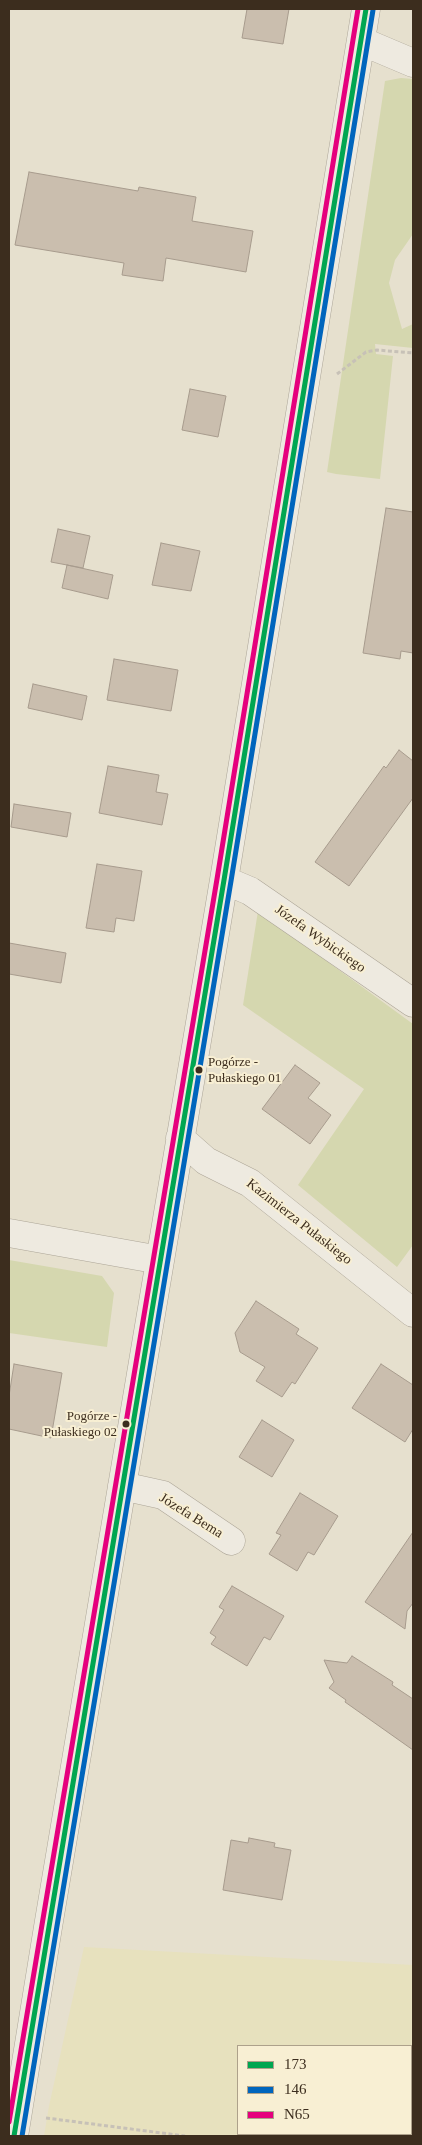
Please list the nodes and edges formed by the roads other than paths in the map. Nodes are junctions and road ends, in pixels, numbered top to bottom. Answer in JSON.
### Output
{"nodes":[{"id":1,"x":366,"y":9,"type":"edge"},
{"id":2,"x":361,"y":41,"type":"junction"},
{"id":3,"x":413,"y":63,"type":"edge"},
{"id":4,"x":224,"y":880,"type":"junction"},
{"id":5,"x":413,"y":1003,"type":"edge"},
{"id":6,"x":180,"y":1138,"type":"junction"},
{"id":7,"x":9,"y":1233,"type":"edge"},
{"id":8,"x":160,"y":1260,"type":"junction"},
{"id":9,"x":413,"y":1313,"type":"edge"},
{"id":10,"x":122,"y":1486,"type":"junction"},
{"id":11,"x":231,"y":1542,"type":"dead end"},
{"id":12,"x":16,"y":2126,"type":"edge"}],
"edges":[{"from":1,"to":2,"type":"street"},
{"from":2,"to":3,"type":"street"},
{"from":2,"to":4,"type":"street"},
{"from":4,"to":5,"type":"street","name":"Józefa Wybickiego"},
{"from":4,"to":6,"type":"street"},
{"from":6,"to":8,"type":"street"},
{"from":6,"to":9,"type":"street","name":"Kazimierza Pułaskiego"},
{"from":7,"to":8,"type":"street"},
{"from":8,"to":10,"type":"street"},
{"from":10,"to":11,"type":"street","name":"Józefa Bema"},
{"from":10,"to":12,"type":"street"}]}
